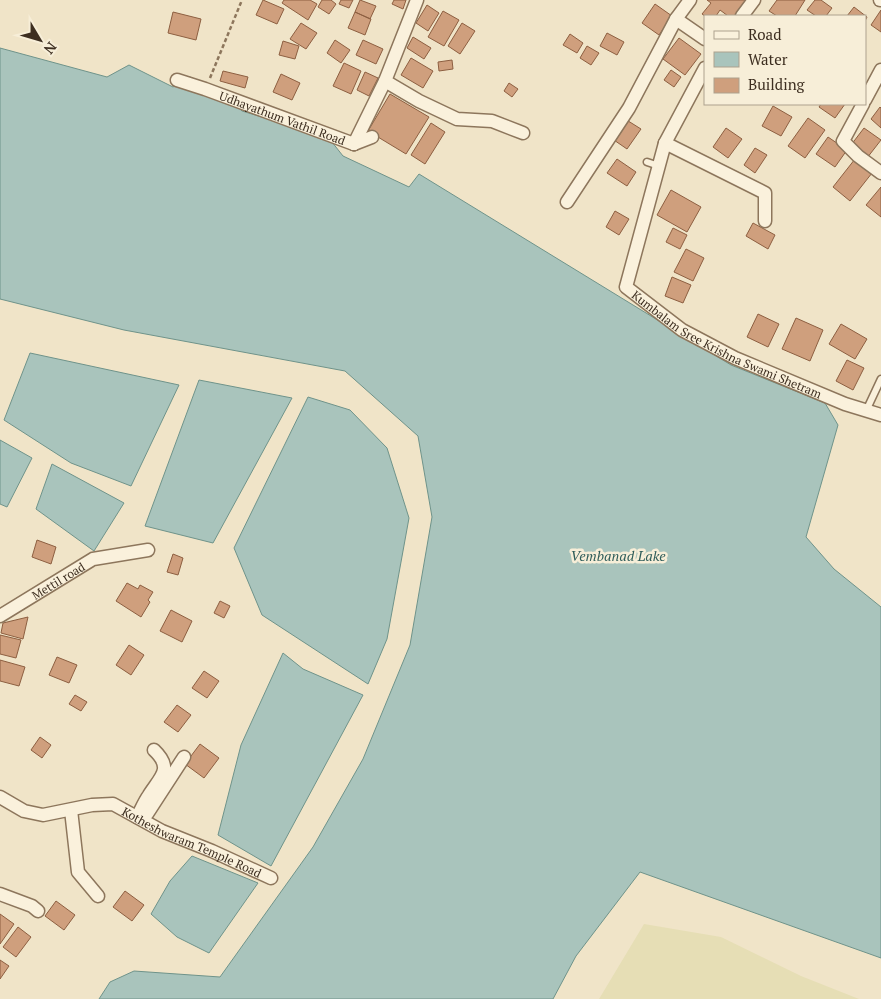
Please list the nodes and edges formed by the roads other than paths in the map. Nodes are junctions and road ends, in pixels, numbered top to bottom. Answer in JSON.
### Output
{"nodes":[{"id":1,"x":417,"y":0,"type":"edge"},
{"id":2,"x":690,"y":0,"type":"edge"},
{"id":3,"x":754,"y":0,"type":"edge"},
{"id":4,"x":743,"y":15,"type":"edge"},
{"id":5,"x":676,"y":19,"type":"junction"},
{"id":6,"x":704,"y":38,"type":"edge"},
{"id":7,"x":704,"y":70,"type":"edge"},
{"id":8,"x":881,"y":70,"type":"edge"},
{"id":9,"x":177,"y":80,"type":"dead end"},
{"id":10,"x":384,"y":81,"type":"junction"},
{"id":11,"x":866,"y":98,"type":"edge"},
{"id":12,"x":862,"y":105,"type":"edge"},
{"id":13,"x":523,"y":133,"type":"dead end"},
{"id":14,"x":372,"y":137,"type":"dead end"},
{"id":15,"x":665,"y":143,"type":"junction"},
{"id":16,"x":354,"y":144,"type":"junction"},
{"id":17,"x":881,"y":173,"type":"edge"},
{"id":18,"x":567,"y":202,"type":"dead end"},
{"id":19,"x":765,"y":221,"type":"dead end"},
{"id":20,"x":881,"y":378,"type":"edge"},
{"id":21,"x":866,"y":411,"type":"junction"},
{"id":22,"x":881,"y":415,"type":"edge"},
{"id":23,"x":148,"y":550,"type":"dead end"},
{"id":24,"x":0,"y":616,"type":"edge"},
{"id":25,"x":154,"y":750,"type":"dead end"},
{"id":26,"x":184,"y":757,"type":"dead end"},
{"id":27,"x":0,"y":797,"type":"edge"},
{"id":28,"x":71,"y":810,"type":"junction"},
{"id":29,"x":140,"y":819,"type":"junction"},
{"id":30,"x":271,"y":878,"type":"dead end"},
{"id":31,"x":0,"y":894,"type":"edge"},
{"id":32,"x":98,"y":896,"type":"dead end"},
{"id":33,"x":38,"y":911,"type":"dead end"}],
"edges":[{"from":1,"to":10,"type":"street","name":"Udhayathum Vathil Road"},
{"from":2,"to":5,"type":"street"},
{"from":3,"to":4,"type":"street"},
{"from":5,"to":6,"type":"street"},
{"from":5,"to":18,"type":"street"},
{"from":7,"to":15,"type":"street","name":"Kumbalam Sree Krishna Swami Shetram"},
{"from":8,"to":11,"type":"street"},
{"from":9,"to":16,"type":"street","name":"Udhayathum Vathil Road"},
{"from":10,"to":13,"type":"street"},
{"from":10,"to":16,"type":"street","name":"Udhayathum Vathil Road"},
{"from":12,"to":17,"type":"street"},
{"from":14,"to":16,"type":"street"},
{"from":15,"to":19,"type":"street"},
{"from":15,"to":21,"type":"street","name":"Kumbalam Sree Krishna Swami Shetram"},
{"from":20,"to":21,"type":"lane"},
{"from":21,"to":22,"type":"street","name":"Kumbalam Sree Krishna Swami Shetram"},
{"from":23,"to":24,"type":"street","name":"Mettil road"},
{"from":25,"to":29,"type":"street"},
{"from":26,"to":29,"type":"street"},
{"from":27,"to":28,"type":"street","name":"Kotheshwaram Temple Road"},
{"from":28,"to":29,"type":"street","name":"Kotheshwaram Temple Road"},
{"from":28,"to":32,"type":"street"},
{"from":29,"to":30,"type":"street","name":"Kotheshwaram Temple Road"},
{"from":31,"to":33,"type":"street"}]}
